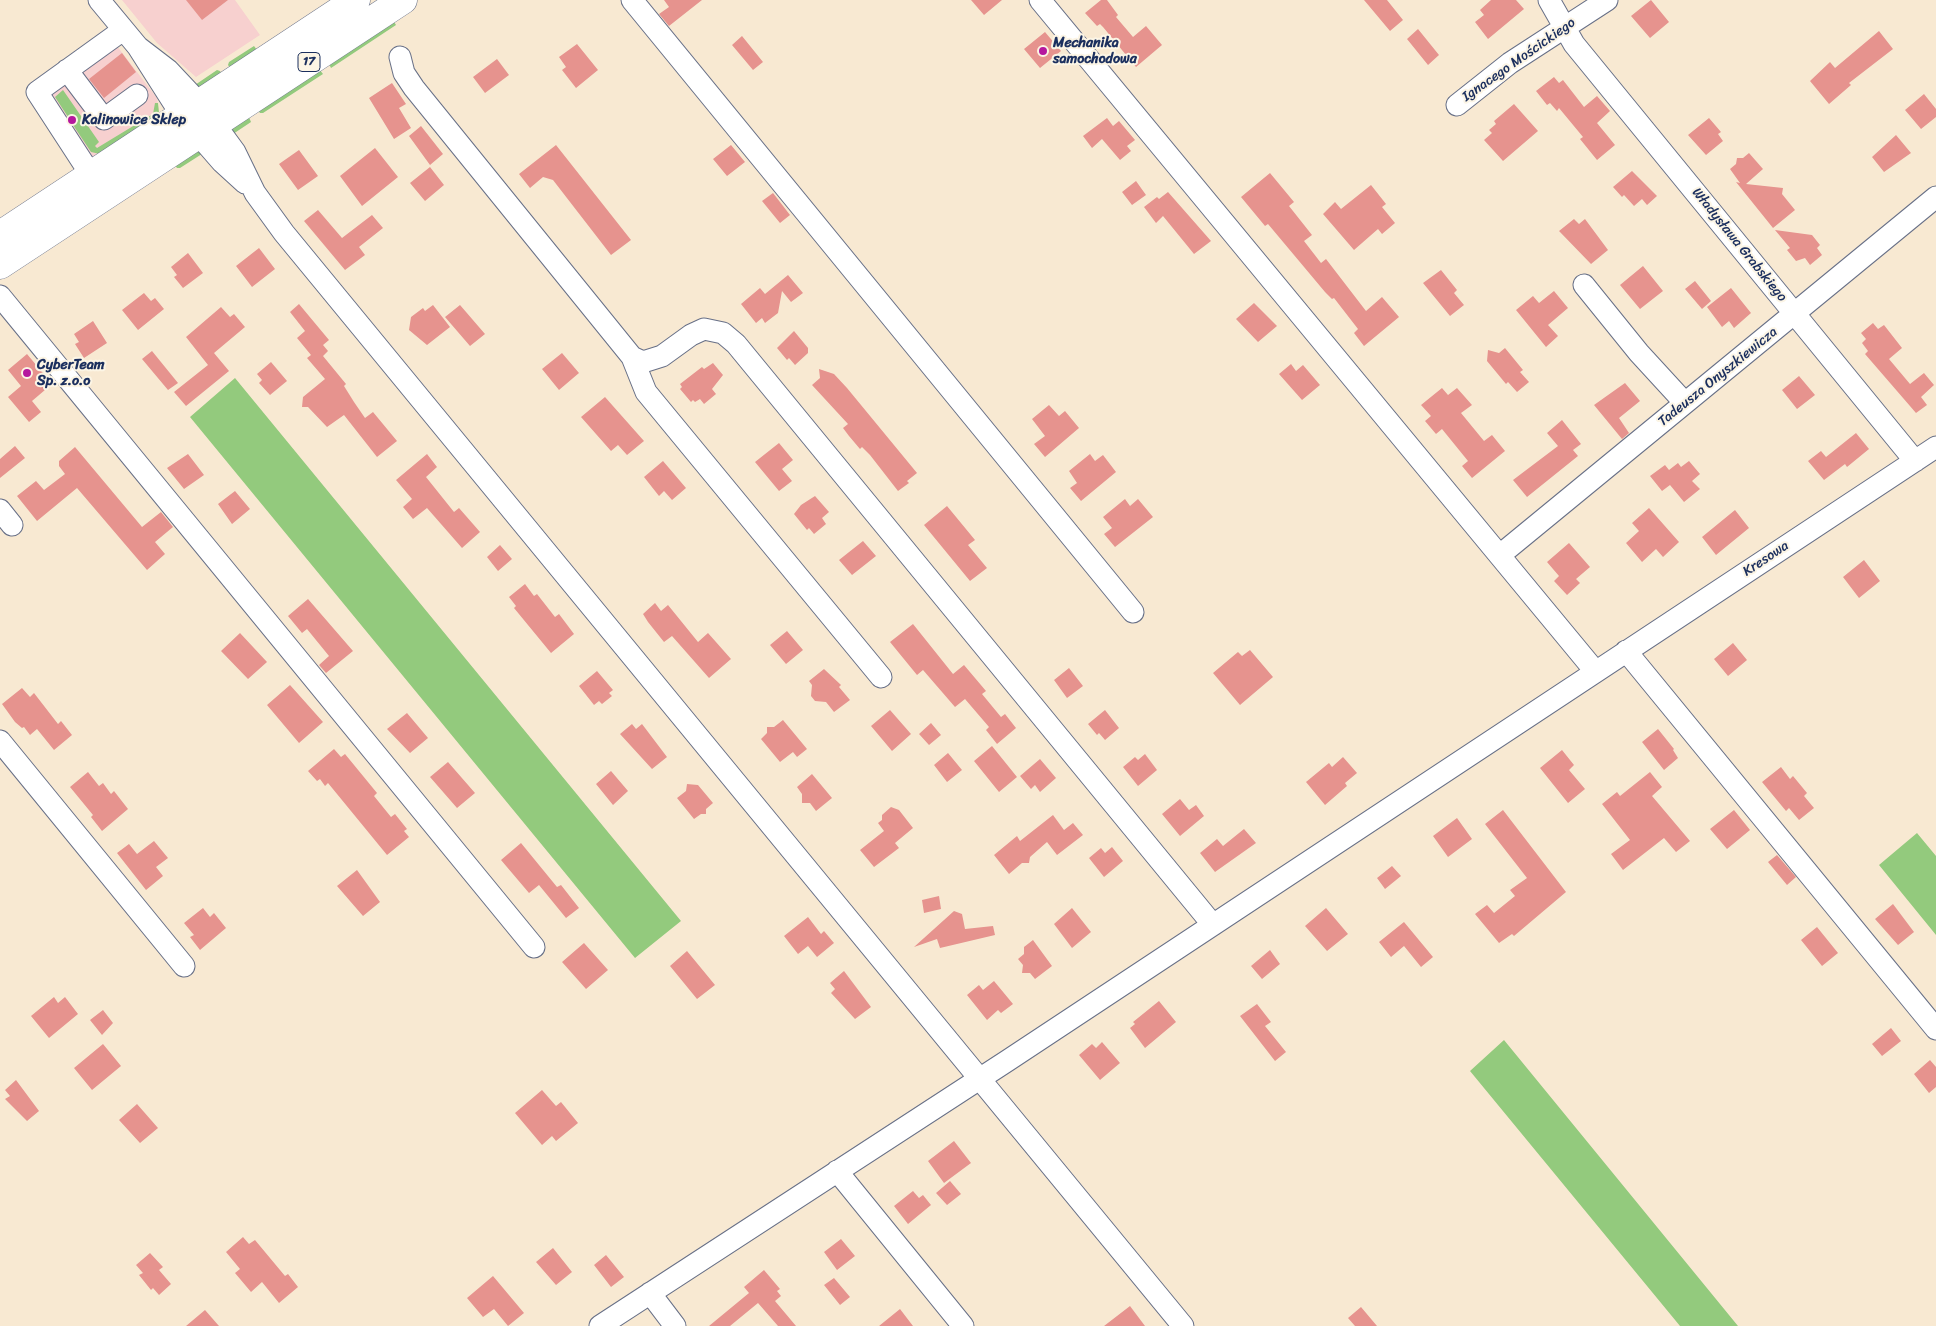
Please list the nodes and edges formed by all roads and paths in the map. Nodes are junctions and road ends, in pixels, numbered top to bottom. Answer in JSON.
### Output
{"nodes":[{"id":1,"x":99,"y":0,"type":"edge"},
{"id":2,"x":356,"y":0,"type":"edge"},
{"id":3,"x":403,"y":0,"type":"edge"},
{"id":4,"x":632,"y":0,"type":"edge"},
{"id":5,"x":1040,"y":0,"type":"edge"},
{"id":6,"x":1549,"y":0,"type":"edge"},
{"id":7,"x":1607,"y":0,"type":"edge"},
{"id":8,"x":1564,"y":28,"type":"junction"},
{"id":9,"x":123,"y":30,"type":"junction"},
{"id":10,"x":400,"y":57,"type":"dead end"},
{"id":11,"x":67,"y":70,"type":"junction"},
{"id":12,"x":137,"y":94,"type":"dead end"},
{"id":13,"x":1457,"y":105,"type":"dead end"},
{"id":14,"x":199,"y":119,"type":"junction"},
{"id":15,"x":91,"y":175,"type":"junction"},
{"id":16,"x":1936,"y":198,"type":"edge"},
{"id":17,"x":0,"y":235,"type":"edge"},
{"id":18,"x":0,"y":265,"type":"edge"},
{"id":19,"x":1584,"y":285,"type":"dead end"},
{"id":20,"x":0,"y":296,"type":"edge"},
{"id":21,"x":1796,"y":314,"type":"junction"},
{"id":22,"x":632,"y":358,"type":"junction"},
{"id":23,"x":1684,"y":402,"type":"junction"},
{"id":24,"x":1936,"y":447,"type":"edge"},
{"id":25,"x":1915,"y":461,"type":"junction"},
{"id":26,"x":1500,"y":556,"type":"junction"},
{"id":27,"x":1134,"y":612,"type":"dead end"},
{"id":28,"x":1626,"y":651,"type":"junction"},
{"id":29,"x":1595,"y":671,"type":"junction"},
{"id":30,"x":881,"y":677,"type":"dead end"},
{"id":31,"x":0,"y":742,"type":"edge"},
{"id":32,"x":1213,"y":925,"type":"junction"},
{"id":33,"x":534,"y":947,"type":"dead end"},
{"id":34,"x":184,"y":966,"type":"dead end"},
{"id":35,"x":1936,"y":1029,"type":"edge"},
{"id":36,"x":981,"y":1078,"type":"junction"},
{"id":37,"x":837,"y":1171,"type":"junction"},
{"id":38,"x":650,"y":1293,"type":"junction"},
{"id":39,"x":600,"y":1326,"type":"edge"},
{"id":40,"x":675,"y":1326,"type":"edge"},
{"id":41,"x":964,"y":1326,"type":"edge"},
{"id":42,"x":1183,"y":1326,"type":"edge"}],
"edges":[{"from":1,"to":9,"type":"street"},
{"from":2,"to":14,"type":"highway","number":"17"},
{"from":3,"to":14,"type":"highway","number":"17"},
{"from":4,"to":27,"type":"street"},
{"from":5,"to":26,"type":"street"},
{"from":6,"to":8,"type":"street","name":"Władysława Grabskiego"},
{"from":7,"to":8,"type":"street","name":"Ignacego Mościckiego"},
{"from":8,"to":13,"type":"street","name":"Ignacego Mościckiego"},
{"from":8,"to":21,"type":"street","name":"Władysława Grabskiego"},
{"from":9,"to":11,"type":"street"},
{"from":9,"to":14,"type":"street"},
{"from":10,"to":22,"type":"street"},
{"from":11,"to":12,"type":"street"},
{"from":11,"to":15,"type":"street"},
{"from":14,"to":15,"type":"highway","number":"17"},
{"from":14,"to":18,"type":"highway","number":"17"},
{"from":14,"to":36,"type":"street"},
{"from":15,"to":17,"type":"highway","number":"17"},
{"from":16,"to":21,"type":"street","name":"Tadeusza Onyszkiewicza"},
{"from":19,"to":23,"type":"street"},
{"from":20,"to":33,"type":"street"},
{"from":21,"to":23,"type":"street","name":"Tadeusza Onyszkiewicza"},
{"from":21,"to":25,"type":"street","name":"Władysława Grabskiego"},
{"from":22,"to":30,"type":"street"},
{"from":22,"to":32,"type":"street"},
{"from":23,"to":26,"type":"street","name":"Tadeusza Onyszkiewicza"},
{"from":24,"to":25,"type":"street","name":"Kresowa"},
{"from":25,"to":28,"type":"street","name":"Kresowa"},
{"from":26,"to":29,"type":"street"},
{"from":28,"to":29,"type":"street","name":"Kresowa"},
{"from":28,"to":35,"type":"street"},
{"from":29,"to":32,"type":"street","name":"Kresowa"},
{"from":31,"to":34,"type":"street"},
{"from":32,"to":36,"type":"street","name":"Kresowa"},
{"from":36,"to":37,"type":"street","name":"Kresowa"},
{"from":36,"to":42,"type":"street"},
{"from":37,"to":38,"type":"street","name":"Kresowa"},
{"from":37,"to":41,"type":"street"},
{"from":38,"to":39,"type":"street","name":"Kresowa"},
{"from":38,"to":40,"type":"street"}]}
